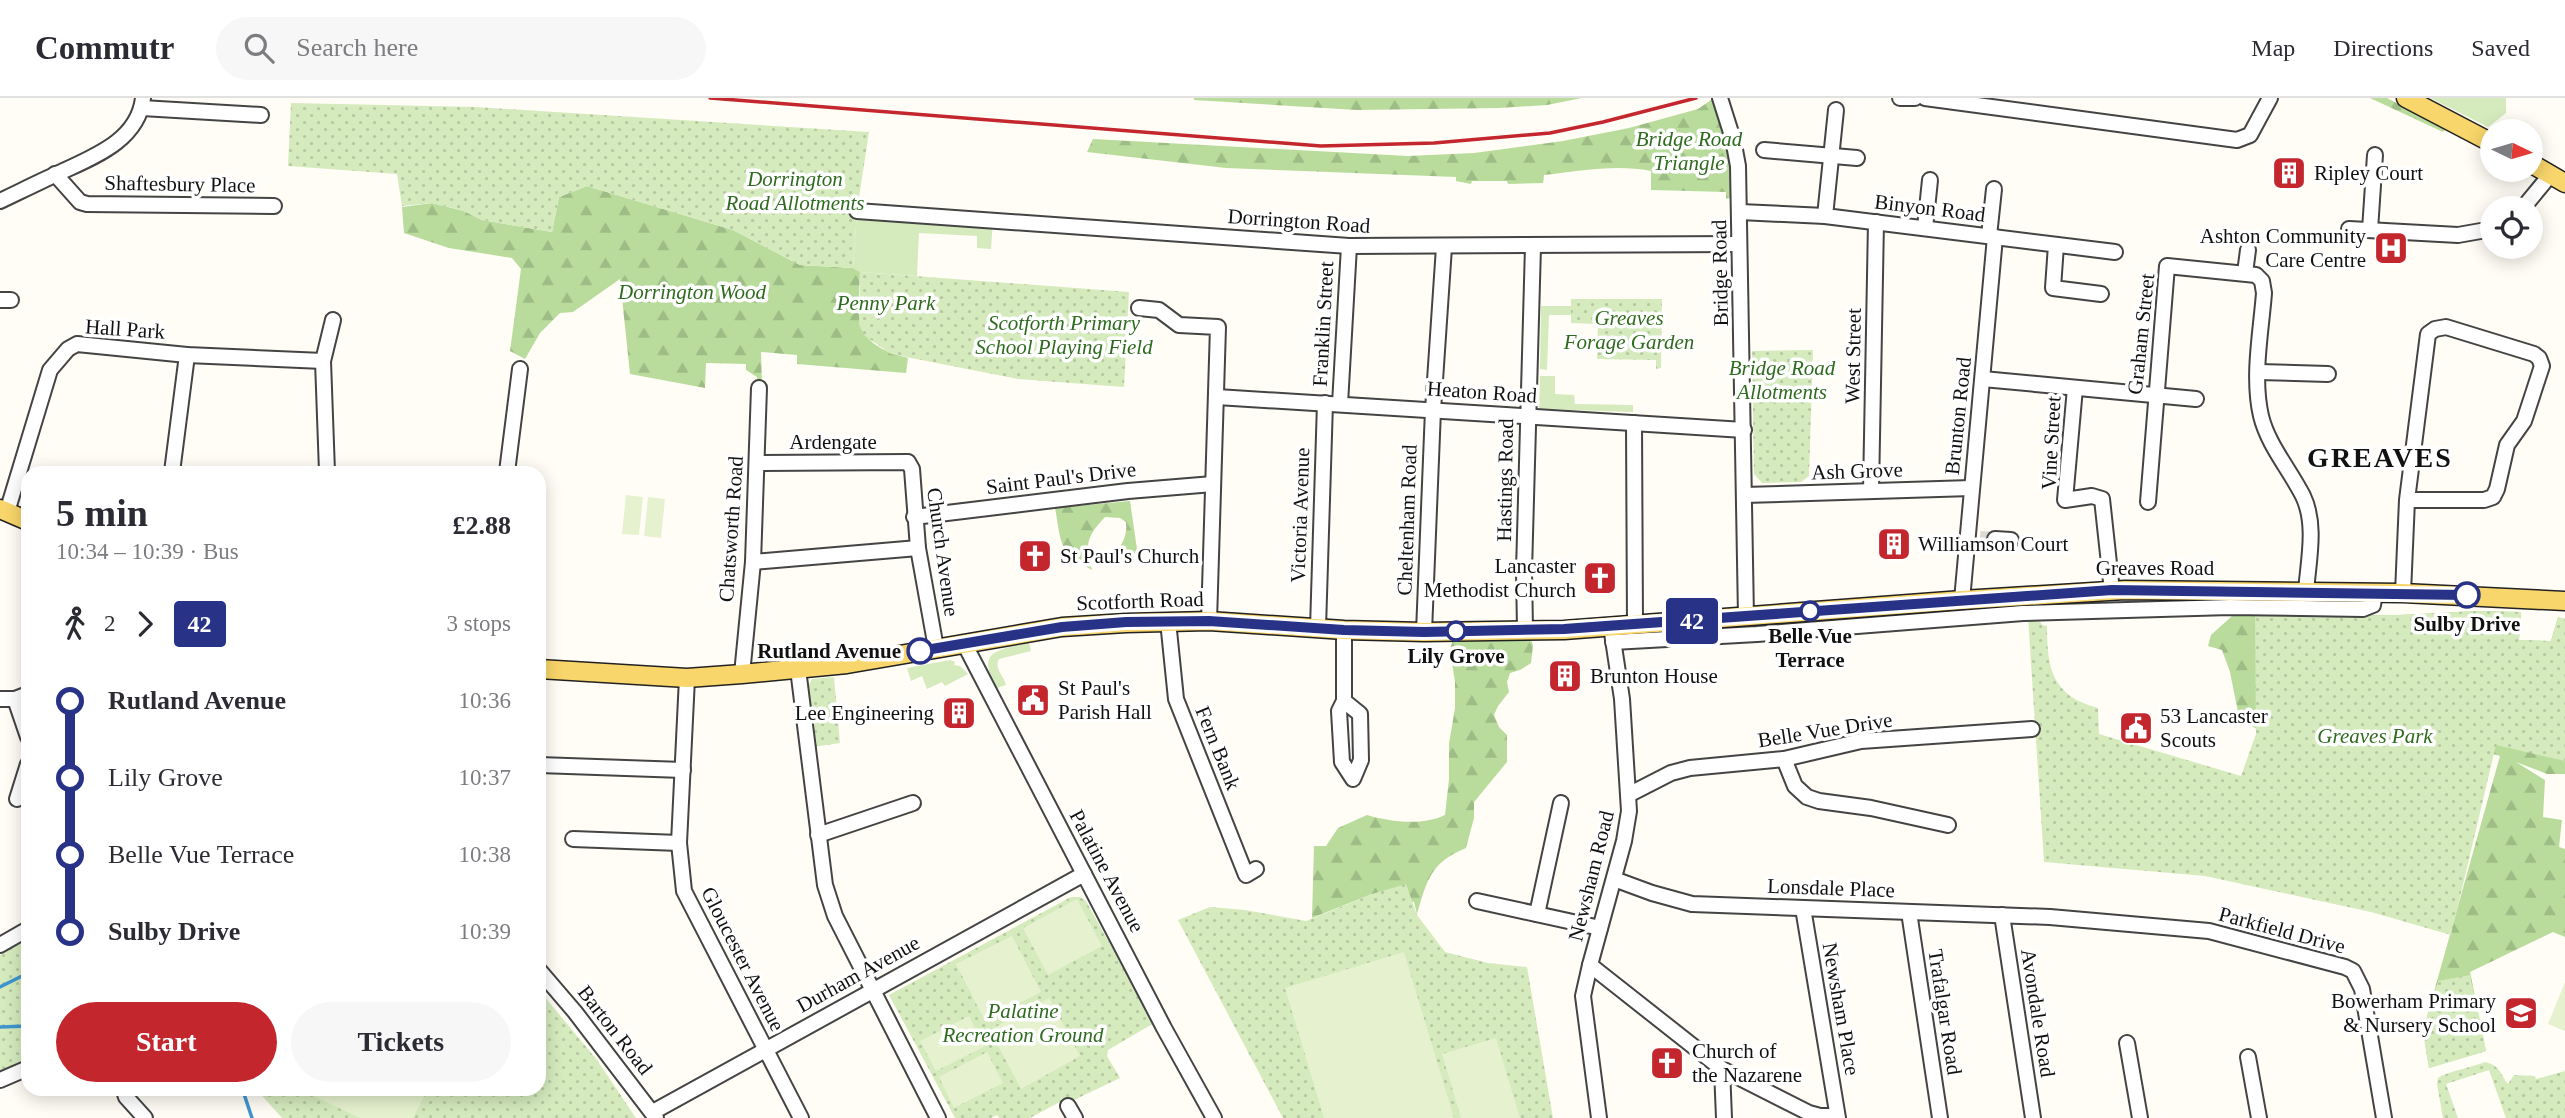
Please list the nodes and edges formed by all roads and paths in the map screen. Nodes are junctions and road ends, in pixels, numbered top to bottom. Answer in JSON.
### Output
{"nodes":[{"id":1,"x":1720,"y":98,"type":"edge"},
{"id":2,"x":1900,"y":98,"type":"edge"},
{"id":3,"x":1915,"y":98,"type":"edge"},
{"id":4,"x":1925,"y":98,"type":"edge"},
{"id":5,"x":2270,"y":98,"type":"edge"},
{"id":6,"x":2406,"y":98,"type":"edge"},
{"id":7,"x":143,"y":103,"type":"edge"},
{"id":8,"x":1836,"y":110,"type":"dead end"},
{"id":9,"x":261,"y":115,"type":"dead end"},
{"id":10,"x":2480,"y":137,"type":"edge"},
{"id":11,"x":1765,"y":150,"type":"dead end"},
{"id":12,"x":2375,"y":155,"type":"dead end"},
{"id":13,"x":1829,"y":156,"type":"junction"},
{"id":14,"x":1857,"y":158,"type":"dead end"},
{"id":15,"x":55,"y":174,"type":"junction"},
{"id":16,"x":2558,"y":178,"type":"edge"},
{"id":17,"x":1930,"y":180,"type":"dead end"},
{"id":18,"x":1994,"y":189,"type":"dead end"},
{"id":19,"x":2537,"y":196,"type":"edge"},
{"id":20,"x":0,"y":201,"type":"edge"},
{"id":21,"x":274,"y":206,"type":"dead end"},
{"id":22,"x":857,"y":211,"type":"dead end"},
{"id":23,"x":1740,"y":212,"type":"junction"},
{"id":24,"x":1825,"y":216,"type":"junction"},
{"id":25,"x":1876,"y":222,"type":"junction"},
{"id":26,"x":1925,"y":228,"type":"junction"},
{"id":27,"x":2349,"y":229,"type":"dead end"},
{"id":28,"x":2370,"y":230,"type":"junction"},
{"id":29,"x":2480,"y":231,"type":"edge"},
{"id":30,"x":1992,"y":237,"type":"junction"},
{"id":31,"x":1739,"y":244,"type":"junction"},
{"id":32,"x":2056,"y":245,"type":"junction"},
{"id":33,"x":1349,"y":246,"type":"junction"},
{"id":34,"x":1533,"y":246,"type":"junction"},
{"id":35,"x":1444,"y":247,"type":"junction"},
{"id":36,"x":2248,"y":250,"type":"dead end"},
{"id":37,"x":2115,"y":252,"type":"dead end"},
{"id":38,"x":2245,"y":273,"type":"junction"},
{"id":39,"x":2101,"y":294,"type":"dead end"},
{"id":40,"x":1139,"y":308,"type":"dead end"},
{"id":41,"x":333,"y":320,"type":"dead end"},
{"id":42,"x":187,"y":355,"type":"junction"},
{"id":43,"x":323,"y":362,"type":"junction"},
{"id":44,"x":520,"y":369,"type":"dead end"},
{"id":45,"x":2259,"y":372,"type":"junction"},
{"id":46,"x":2328,"y":374,"type":"dead end"},
{"id":47,"x":1983,"y":379,"type":"junction"},
{"id":48,"x":759,"y":388,"type":"dead end"},
{"id":49,"x":2075,"y":388,"type":"junction"},
{"id":50,"x":2156,"y":396,"type":"junction"},
{"id":51,"x":1217,"y":397,"type":"junction"},
{"id":52,"x":2196,"y":399,"type":"dead end"},
{"id":53,"x":1325,"y":403,"type":"junction"},
{"id":54,"x":1340,"y":404,"type":"junction"},
{"id":55,"x":1433,"y":410,"type":"junction"},
{"id":56,"x":1528,"y":416,"type":"junction"},
{"id":57,"x":1634,"y":423,"type":"junction"},
{"id":58,"x":1744,"y":430,"type":"junction"},
{"id":59,"x":908,"y":462,"type":"joint"},
{"id":60,"x":758,"y":463,"type":"junction"},
{"id":61,"x":173,"y":466,"type":"edge"},
{"id":62,"x":327,"y":466,"type":"edge"},
{"id":63,"x":508,"y":466,"type":"edge"},
{"id":64,"x":1213,"y":484,"type":"junction"},
{"id":65,"x":1971,"y":488,"type":"junction"},
{"id":66,"x":1871,"y":491,"type":"junction"},
{"id":67,"x":1744,"y":495,"type":"junction"},
{"id":68,"x":2407,"y":500,"type":"junction"},
{"id":69,"x":2148,"y":502,"type":"dead end"},
{"id":70,"x":4,"y":511,"type":"edge"},
{"id":71,"x":914,"y":517,"type":"junction"},
{"id":72,"x":21,"y":518,"type":"edge"},
{"id":73,"x":1981,"y":538,"type":"junction"},
{"id":74,"x":2011,"y":540,"type":"dead end"},
{"id":75,"x":918,"y":548,"type":"junction"},
{"id":76,"x":753,"y":562,"type":"junction"},
{"id":77,"x":2112,"y":590,"type":"junction"},
{"id":78,"x":2306,"y":592,"type":"junction"},
{"id":79,"x":2375,"y":593,"type":"junction"},
{"id":80,"x":2403,"y":593,"type":"junction"},
{"id":81,"x":1962,"y":600,"type":"junction"},
{"id":82,"x":2565,"y":600,"type":"edge"},
{"id":83,"x":1746,"y":617,"type":"junction"},
{"id":84,"x":1168,"y":621,"type":"junction"},
{"id":85,"x":1209,"y":621,"type":"junction"},
{"id":86,"x":1635,"y":625,"type":"junction"},
{"id":87,"x":1318,"y":628,"type":"junction"},
{"id":88,"x":1344,"y":630,"type":"junction"},
{"id":89,"x":1525,"y":630,"type":"junction"},
{"id":90,"x":1424,"y":632,"type":"junction"},
{"id":91,"x":1613,"y":634,"type":"junction"},
{"id":92,"x":964,"y":643,"type":"junction"},
{"id":93,"x":936,"y":648,"type":"junction"},
{"id":94,"x":797,"y":668,"type":"junction"},
{"id":95,"x":546,"y":669,"type":"edge"},
{"id":96,"x":742,"y":674,"type":"junction"},
{"id":97,"x":687,"y":678,"type":"junction"},
{"id":98,"x":21,"y":696,"type":"edge"},
{"id":99,"x":0,"y":699,"type":"edge"},
{"id":100,"x":1344,"y":701,"type":"dead end"},
{"id":101,"x":2032,"y":729,"type":"dead end"},
{"id":102,"x":1784,"y":759,"type":"junction"},
{"id":103,"x":546,"y":765,"type":"edge"},
{"id":104,"x":683,"y":770,"type":"junction"},
{"id":105,"x":21,"y":786,"type":"edge"},
{"id":106,"x":1630,"y":794,"type":"junction"},
{"id":107,"x":17,"y":799,"type":"dead end"},
{"id":108,"x":913,"y":803,"type":"dead end"},
{"id":109,"x":1561,"y":803,"type":"dead end"},
{"id":110,"x":1948,"y":825,"type":"dead end"},
{"id":111,"x":818,"y":835,"type":"junction"},
{"id":112,"x":573,"y":839,"type":"dead end"},
{"id":113,"x":679,"y":843,"type":"junction"},
{"id":114,"x":1256,"y":869,"type":"dead end"},
{"id":115,"x":1084,"y":874,"type":"junction"},
{"id":116,"x":1614,"y":879,"type":"junction"},
{"id":117,"x":1477,"y":901,"type":"dead end"},
{"id":118,"x":1803,"y":908,"type":"junction"},
{"id":119,"x":1909,"y":912,"type":"junction"},
{"id":120,"x":1537,"y":914,"type":"junction"},
{"id":121,"x":2002,"y":915,"type":"junction"},
{"id":122,"x":2050,"y":917,"type":"joint"},
{"id":123,"x":1600,"y":928,"type":"junction"},
{"id":124,"x":21,"y":933,"type":"edge"},
{"id":125,"x":0,"y":945,"type":"edge"},
{"id":126,"x":1590,"y":965,"type":"junction"},
{"id":127,"x":546,"y":978,"type":"edge"},
{"id":128,"x":873,"y":991,"type":"junction"},
{"id":129,"x":2127,"y":1043,"type":"dead end"},
{"id":130,"x":766,"y":1049,"type":"junction"},
{"id":131,"x":2248,"y":1057,"type":"dead end"},
{"id":132,"x":1722,"y":1069,"type":"junction"},
{"id":133,"x":21,"y":1071,"type":"edge"},
{"id":134,"x":0,"y":1080,"type":"edge"},
{"id":135,"x":126,"y":1096,"type":"edge"},
{"id":136,"x":654,"y":1115,"type":"edge"},
{"id":137,"x":1838,"y":1117,"type":"edge"},
{"id":138,"x":145,"y":1118,"type":"edge"},
{"id":139,"x":801,"y":1118,"type":"edge"},
{"id":140,"x":938,"y":1118,"type":"edge"},
{"id":141,"x":1214,"y":1118,"type":"edge"},
{"id":142,"x":1599,"y":1118,"type":"edge"},
{"id":143,"x":1724,"y":1118,"type":"edge"},
{"id":144,"x":1940,"y":1118,"type":"edge"},
{"id":145,"x":2033,"y":1118,"type":"edge"},
{"id":146,"x":2140,"y":1118,"type":"edge"},
{"id":147,"x":2259,"y":1118,"type":"edge"},
{"id":148,"x":2384,"y":1118,"type":"edge"}],
"edges":[{"from":1,"to":23,"type":"street","name":"Bridge Road"},
{"from":2,"to":3,"type":"street"},
{"from":4,"to":5,"type":"street"},
{"from":6,"to":10,"type":"main road"},
{"from":7,"to":9,"type":"street"},
{"from":7,"to":15,"type":"street"},
{"from":8,"to":13,"type":"street"},
{"from":11,"to":13,"type":"street"},
{"from":12,"to":28,"type":"street"},
{"from":13,"to":14,"type":"street"},
{"from":13,"to":24,"type":"street"},
{"from":15,"to":20,"type":"street"},
{"from":15,"to":21,"type":"street","name":"Shaftesbury Place"},
{"from":16,"to":19,"type":"street"},
{"from":17,"to":26,"type":"street"},
{"from":18,"to":30,"type":"street","name":"Brunton Road"},
{"from":22,"to":33,"type":"street","name":"Dorrington Road"},
{"from":23,"to":24,"type":"street","name":"Binyon Road"},
{"from":23,"to":31,"type":"street","name":"Bridge Road"},
{"from":24,"to":25,"type":"street","name":"Binyon Road"},
{"from":25,"to":26,"type":"street","name":"Binyon Road"},
{"from":25,"to":66,"type":"street","name":"West Street"},
{"from":26,"to":30,"type":"street","name":"Binyon Road"},
{"from":27,"to":28,"type":"street"},
{"from":28,"to":29,"type":"street"},
{"from":30,"to":32,"type":"street","name":"Binyon Road"},
{"from":30,"to":47,"type":"street","name":"Brunton Road"},
{"from":31,"to":34,"type":"street","name":"Dorrington Road"},
{"from":31,"to":58,"type":"street","name":"Bridge Road"},
{"from":32,"to":37,"type":"street","name":"Binyon Road"},
{"from":32,"to":39,"type":"street"},
{"from":33,"to":35,"type":"street","name":"Dorrington Road"},
{"from":33,"to":54,"type":"street","name":"Franklin Street"},
{"from":34,"to":35,"type":"street","name":"Dorrington Road"},
{"from":34,"to":56,"type":"street","name":"Hastings Road"},
{"from":35,"to":55,"type":"street","name":"Cheltenham Road"},
{"from":36,"to":38,"type":"street"},
{"from":38,"to":45,"type":"street","name":"Graham Street"},
{"from":38,"to":50,"type":"street","name":"Graham Street"},
{"from":40,"to":51,"type":"street"},
{"from":41,"to":43,"type":"street"},
{"from":42,"to":43,"type":"street","name":"Hall Park"},
{"from":42,"to":61,"type":"street","name":"Hall Park"},
{"from":42,"to":70,"type":"street","name":"Hall Park"},
{"from":43,"to":62,"type":"street"},
{"from":44,"to":63,"type":"street"},
{"from":45,"to":46,"type":"street"},
{"from":45,"to":78,"type":"street"},
{"from":47,"to":49,"type":"street"},
{"from":47,"to":65,"type":"street","name":"Brunton Road"},
{"from":48,"to":60,"type":"street","name":"Chatsworth Road"},
{"from":49,"to":50,"type":"street"},
{"from":49,"to":77,"type":"street","name":"Vine Street"},
{"from":50,"to":52,"type":"street"},
{"from":50,"to":69,"type":"street","name":"Graham Street"},
{"from":51,"to":53,"type":"street","name":"Heaton Road"},
{"from":51,"to":64,"type":"street"},
{"from":53,"to":54,"type":"street","name":"Heaton Road"},
{"from":53,"to":87,"type":"street","name":"Victoria Avenue"},
{"from":54,"to":55,"type":"street","name":"Heaton Road"},
{"from":55,"to":56,"type":"street","name":"Heaton Road"},
{"from":55,"to":90,"type":"street","name":"Cheltenham Road"},
{"from":56,"to":57,"type":"street","name":"Heaton Road"},
{"from":56,"to":89,"type":"street","name":"Hastings Road"},
{"from":57,"to":58,"type":"street","name":"Heaton Road"},
{"from":57,"to":86,"type":"street"},
{"from":58,"to":67,"type":"street","name":"Bridge Road"},
{"from":59,"to":60,"type":"street","name":"Ardengate"},
{"from":59,"to":71,"type":"street","name":"Church Avenue"},
{"from":60,"to":76,"type":"street","name":"Chatsworth Road"},
{"from":64,"to":71,"type":"street","name":"Saint Paul's Drive"},
{"from":64,"to":85,"type":"street"},
{"from":65,"to":66,"type":"street","name":"Ash Grove"},
{"from":65,"to":73,"type":"street","name":"Brunton Road"},
{"from":66,"to":67,"type":"street","name":"Ash Grove"},
{"from":67,"to":83,"type":"street","name":"Bridge Road"},
{"from":68,"to":68,"type":"street"},
{"from":68,"to":80,"type":"street"},
{"from":70,"to":72,"type":"main road"},
{"from":71,"to":75,"type":"street","name":"Church Avenue"},
{"from":73,"to":74,"type":"street"},
{"from":73,"to":81,"type":"street","name":"Brunton Road"},
{"from":75,"to":76,"type":"street"},
{"from":75,"to":93,"type":"street","name":"Church Avenue"},
{"from":76,"to":96,"type":"street","name":"Chatsworth Road"},
{"from":77,"to":78,"type":"main road","name":"Greaves Road"},
{"from":77,"to":81,"type":"main road","name":"Greaves Road"},
{"from":78,"to":79,"type":"main road","name":"Greaves Road"},
{"from":79,"to":80,"type":"main road","name":"Greaves Road"},
{"from":79,"to":91,"type":"street"},
{"from":80,"to":82,"type":"main road","name":"Greaves Road"},
{"from":81,"to":83,"type":"main road","name":"Greaves Road"},
{"from":83,"to":86,"type":"main road","name":"Scotforth Road"},
{"from":84,"to":85,"type":"main road","name":"Scotforth Road"},
{"from":84,"to":92,"type":"main road","name":"Scotforth Road"},
{"from":84,"to":114,"type":"street","name":"Fern Bank"},
{"from":85,"to":87,"type":"main road","name":"Scotforth Road"},
{"from":86,"to":91,"type":"main road","name":"Scotforth Road"},
{"from":87,"to":88,"type":"main road","name":"Scotforth Road"},
{"from":88,"to":90,"type":"main road","name":"Scotforth Road"},
{"from":88,"to":100,"type":"street"},
{"from":89,"to":90,"type":"main road","name":"Scotforth Road"},
{"from":89,"to":91,"type":"main road","name":"Scotforth Road"},
{"from":91,"to":106,"type":"street","name":"Newsham Road"},
{"from":92,"to":93,"type":"main road","name":"Scotforth Road"},
{"from":92,"to":115,"type":"street","name":"Palatine Avenue"},
{"from":93,"to":94,"type":"main road","name":"Scotforth Road"},
{"from":94,"to":96,"type":"main road","name":"Scotforth Road"},
{"from":94,"to":111,"type":"street"},
{"from":95,"to":97,"type":"main road","name":"Scotforth Road"},
{"from":96,"to":97,"type":"main road","name":"Scotforth Road"},
{"from":97,"to":104,"type":"street","name":"Gloucester Avenue"},
{"from":98,"to":99,"type":"street"},
{"from":101,"to":102,"type":"street","name":"Belle Vue Drive"},
{"from":102,"to":106,"type":"street","name":"Belle Vue Drive"},
{"from":102,"to":110,"type":"street"},
{"from":103,"to":104,"type":"street"},
{"from":104,"to":113,"type":"street","name":"Gloucester Avenue"},
{"from":105,"to":107,"type":"street"},
{"from":106,"to":116,"type":"street","name":"Newsham Road"},
{"from":108,"to":111,"type":"street"},
{"from":109,"to":120,"type":"street"},
{"from":111,"to":128,"type":"street"},
{"from":112,"to":113,"type":"street"},
{"from":113,"to":130,"type":"street","name":"Gloucester Avenue"},
{"from":115,"to":128,"type":"street","name":"Durham Avenue"},
{"from":115,"to":141,"type":"street","name":"Palatine Avenue"},
{"from":116,"to":118,"type":"street","name":"Lonsdale Place"},
{"from":116,"to":123,"type":"street","name":"Newsham Road"},
{"from":117,"to":120,"type":"street"},
{"from":118,"to":119,"type":"street","name":"Lonsdale Place"},
{"from":118,"to":137,"type":"street","name":"Newsham Place"},
{"from":119,"to":121,"type":"street","name":"Lonsdale Place"},
{"from":119,"to":144,"type":"street","name":"Trafalgar Road"},
{"from":120,"to":123,"type":"street"},
{"from":121,"to":122,"type":"street","name":"Lonsdale Place"},
{"from":121,"to":145,"type":"street","name":"Avondale Road"},
{"from":122,"to":148,"type":"street","name":"Parkfield Drive"},
{"from":123,"to":126,"type":"street","name":"Newsham Road"},
{"from":124,"to":125,"type":"street"},
{"from":126,"to":132,"type":"street","name":"Newsham Road"},
{"from":126,"to":142,"type":"street"},
{"from":127,"to":136,"type":"street","name":"Barton Road"},
{"from":128,"to":130,"type":"street","name":"Durham Avenue"},
{"from":128,"to":140,"type":"street"},
{"from":129,"to":146,"type":"street"},
{"from":130,"to":136,"type":"street","name":"Durham Avenue"},
{"from":130,"to":139,"type":"street","name":"Gloucester Avenue"},
{"from":131,"to":147,"type":"street"},
{"from":132,"to":137,"type":"street","name":"Newsham Road"},
{"from":132,"to":143,"type":"street"},
{"from":133,"to":134,"type":"street"},
{"from":135,"to":138,"type":"street"}]}
